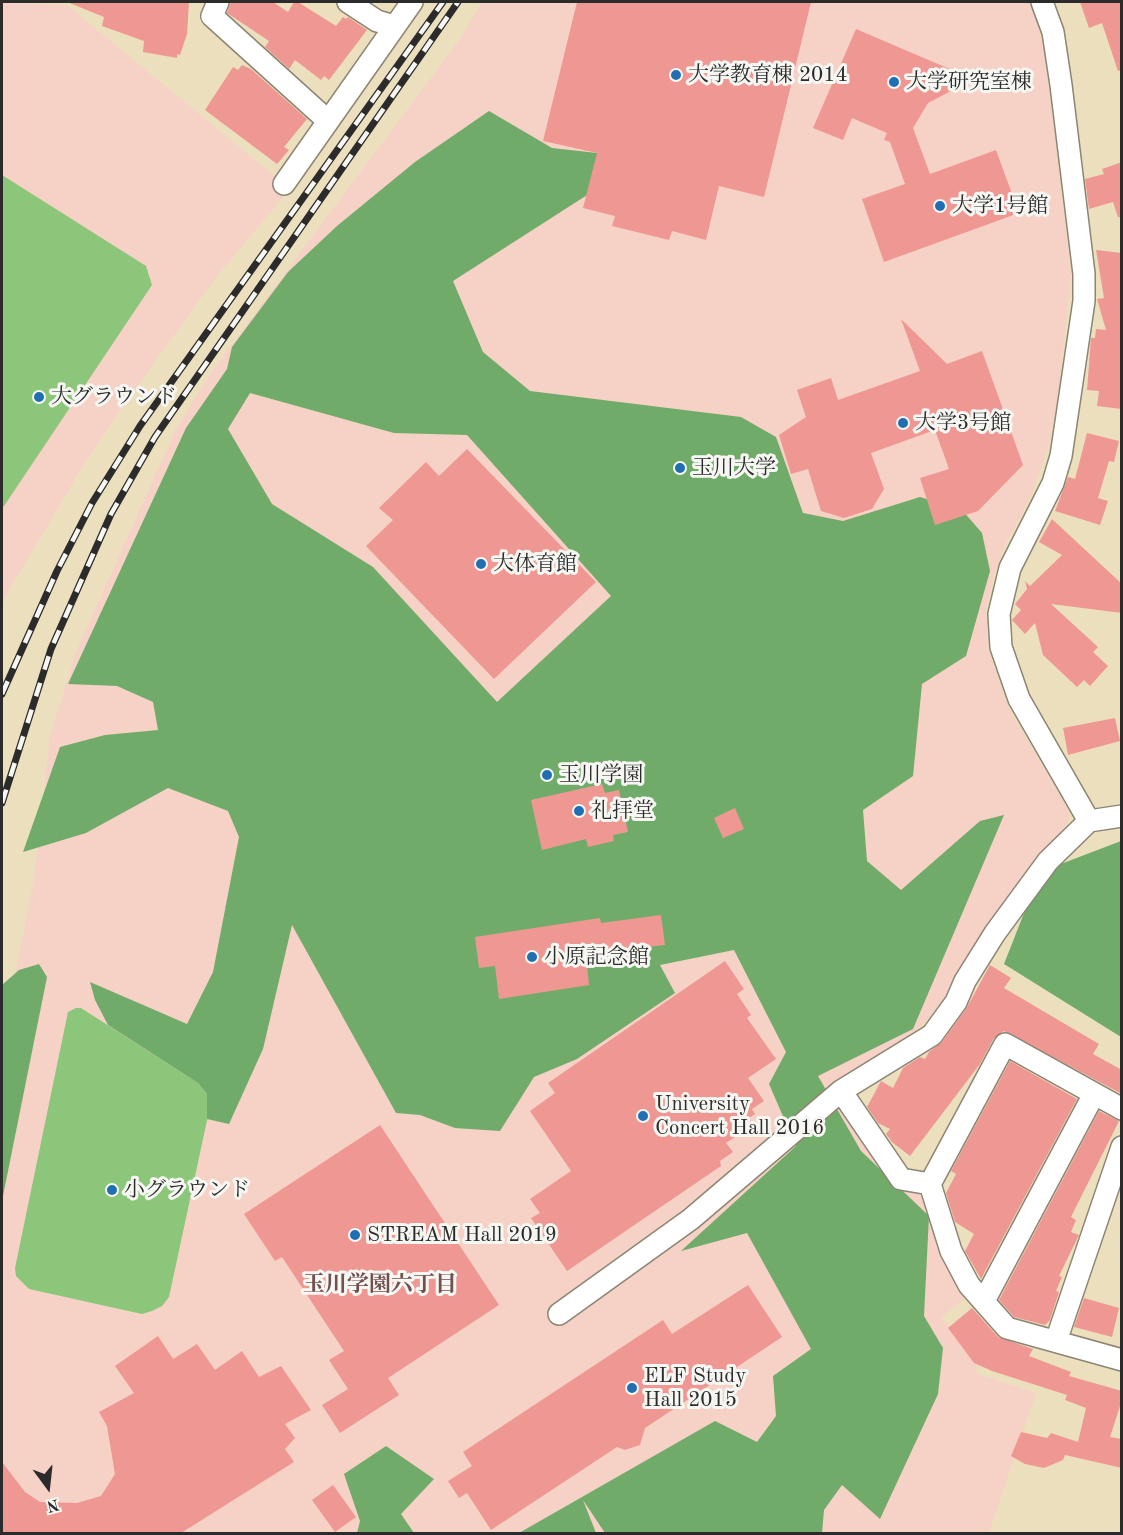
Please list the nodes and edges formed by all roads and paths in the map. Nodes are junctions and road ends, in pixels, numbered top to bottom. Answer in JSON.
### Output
{"nodes":[{"id":1,"x":218,"y":2,"type":"edge"},
{"id":2,"x":348,"y":2,"type":"edge"},
{"id":3,"x":412,"y":2,"type":"edge"},
{"id":4,"x":1042,"y":2,"type":"edge"},
{"id":5,"x":395,"y":26,"type":"junction"},
{"id":6,"x":327,"y":120,"type":"junction"},
{"id":7,"x":284,"y":184,"type":"dead end"},
{"id":8,"x":1122,"y":816,"type":"edge"},
{"id":9,"x":1089,"y":820,"type":"junction"},
{"id":10,"x":841,"y":1091,"type":"junction"},
{"id":11,"x":1094,"y":1094,"type":"junction"},
{"id":12,"x":1122,"y":1109,"type":"edge"},
{"id":13,"x":1122,"y":1148,"type":"edge"},
{"id":14,"x":930,"y":1184,"type":"junction"},
{"id":15,"x":984,"y":1301,"type":"junction"},
{"id":16,"x":559,"y":1314,"type":"dead end"},
{"id":17,"x":1056,"y":1341,"type":"junction"},
{"id":18,"x":1122,"y":1360,"type":"edge"}],
"edges":[{"from":1,"to":6,"type":"street"},
{"from":2,"to":5,"type":"street"},
{"from":3,"to":5,"type":"street"},
{"from":4,"to":9,"type":"street"},
{"from":5,"to":6,"type":"street"},
{"from":6,"to":7,"type":"street"},
{"from":8,"to":9,"type":"street"},
{"from":9,"to":10,"type":"street"},
{"from":10,"to":14,"type":"street"},
{"from":10,"to":16,"type":"street"},
{"from":11,"to":12,"type":"street"},
{"from":11,"to":14,"type":"street"},
{"from":11,"to":15,"type":"street"},
{"from":13,"to":17,"type":"street"},
{"from":14,"to":15,"type":"street"},
{"from":15,"to":17,"type":"street"},
{"from":17,"to":18,"type":"street"}]}
